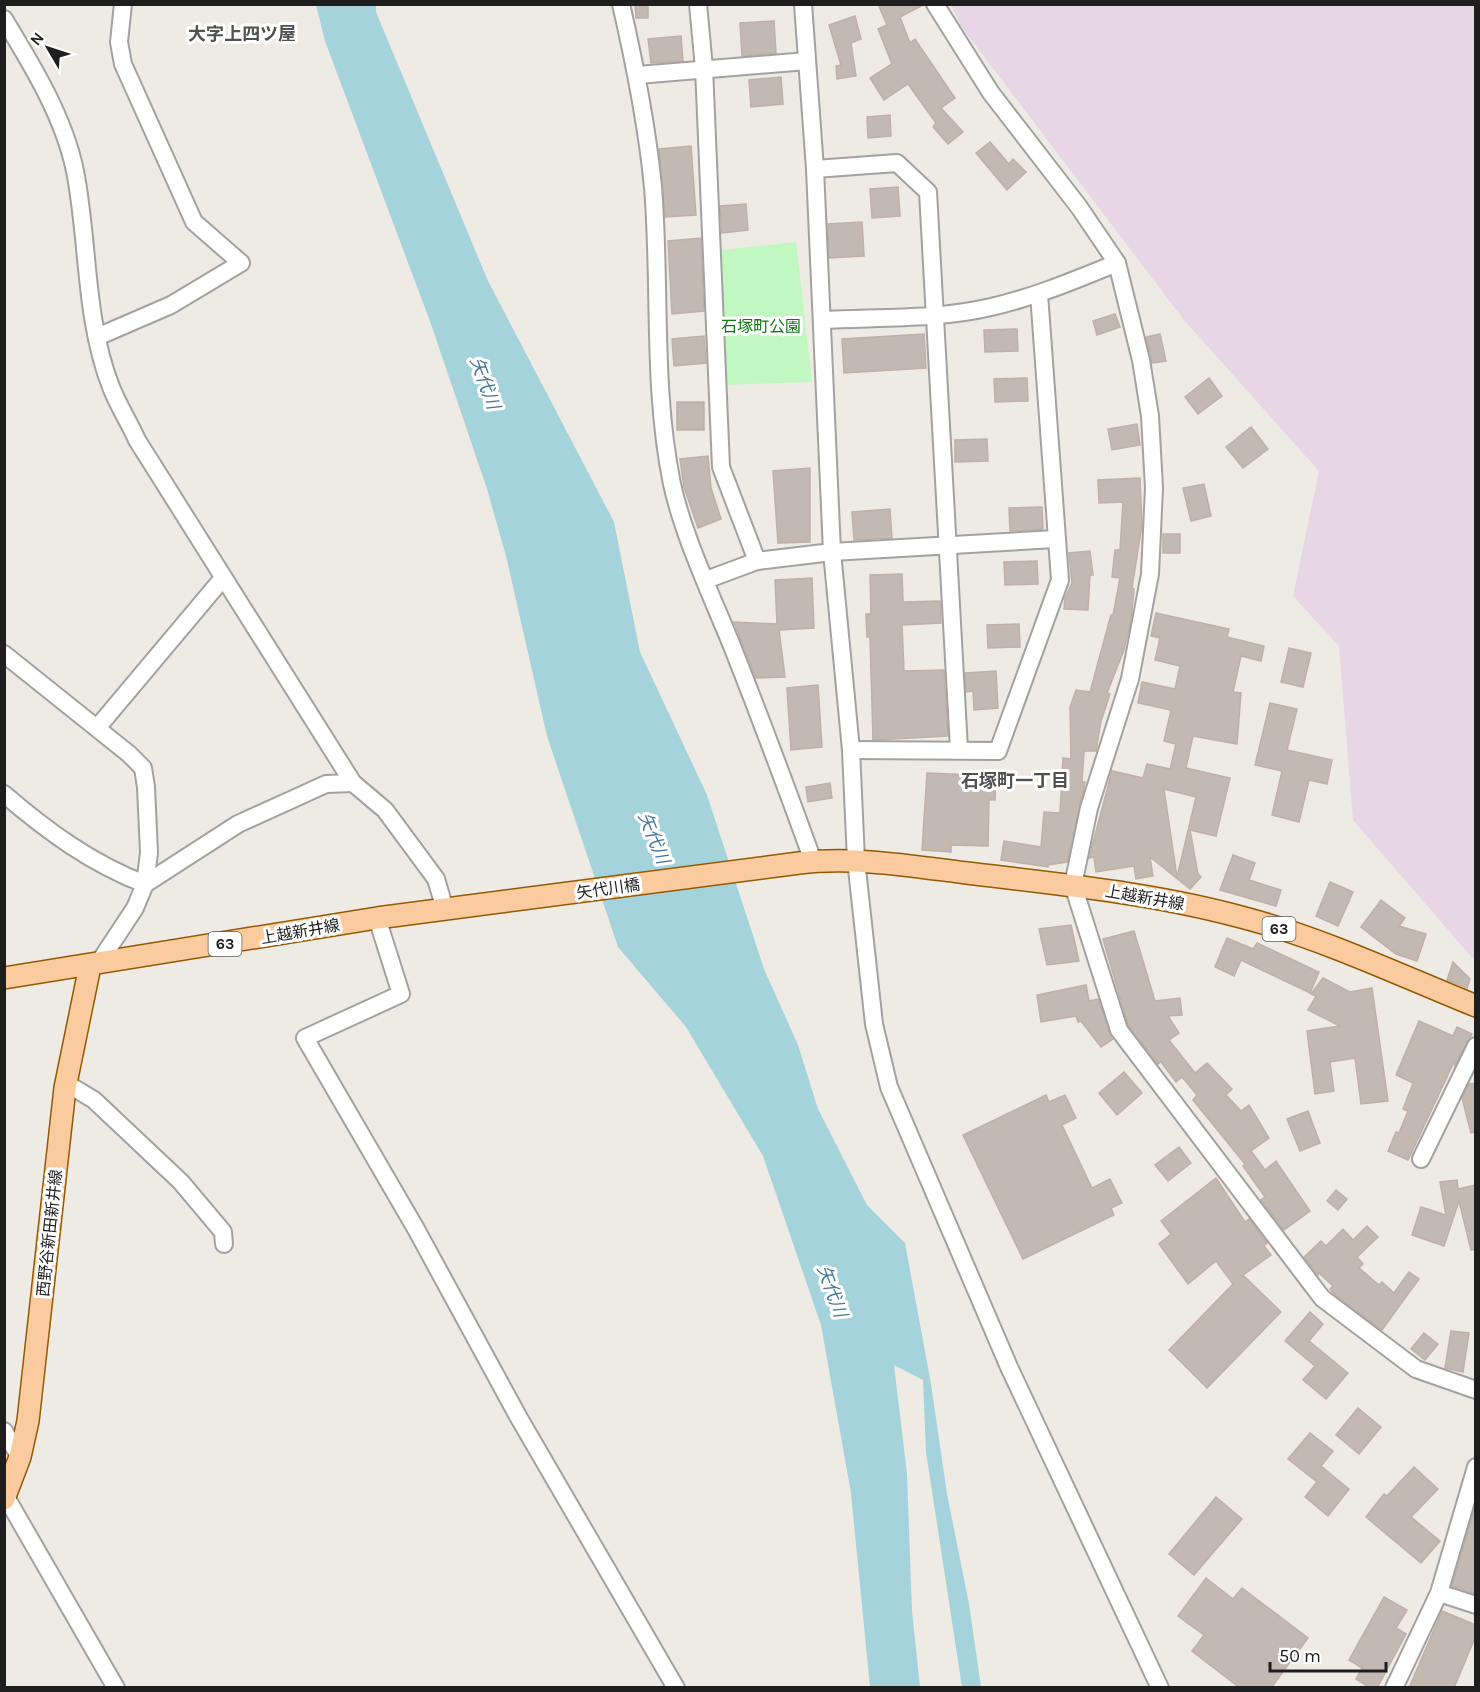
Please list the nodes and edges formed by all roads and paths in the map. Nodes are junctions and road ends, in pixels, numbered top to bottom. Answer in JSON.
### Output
{"nodes":[{"id":1,"x":123,"y":4,"type":"edge"},
{"id":2,"x":621,"y":4,"type":"edge"},
{"id":3,"x":698,"y":4,"type":"edge"},
{"id":4,"x":803,"y":4,"type":"edge"},
{"id":5,"x":935,"y":4,"type":"edge"},
{"id":6,"x":4,"y":19,"type":"edge"},
{"id":7,"x":807,"y":61,"type":"junction"},
{"id":8,"x":704,"y":68,"type":"junction"},
{"id":9,"x":638,"y":75,"type":"junction"},
{"id":10,"x":815,"y":169,"type":"junction"},
{"id":11,"x":1117,"y":263,"type":"junction"},
{"id":12,"x":1039,"y":294,"type":"junction"},
{"id":13,"x":935,"y":315,"type":"junction"},
{"id":14,"x":822,"y":320,"type":"junction"},
{"id":15,"x":97,"y":337,"type":"junction"},
{"id":16,"x":1055,"y":539,"type":"junction"},
{"id":17,"x":948,"y":544,"type":"junction"},
{"id":18,"x":832,"y":552,"type":"junction"},
{"id":19,"x":757,"y":561,"type":"junction"},
{"id":20,"x":223,"y":578,"type":"junction"},
{"id":21,"x":705,"y":580,"type":"junction"},
{"id":22,"x":4,"y":654,"type":"edge"},
{"id":23,"x":97,"y":728,"type":"junction"},
{"id":24,"x":959,"y":749,"type":"junction"},
{"id":25,"x":851,"y":750,"type":"junction"},
{"id":26,"x":353,"y":783,"type":"junction"},
{"id":27,"x":4,"y":794,"type":"edge"},
{"id":28,"x":856,"y":861,"type":"junction"},
{"id":29,"x":806,"y":862,"type":"junction"},
{"id":30,"x":146,"y":884,"type":"junction"},
{"id":31,"x":1073,"y":885,"type":"junction"},
{"id":32,"x":489,"y":904,"type":"joint"},
{"id":33,"x":445,"y":909,"type":"junction"},
{"id":34,"x":377,"y":918,"type":"junction"},
{"id":35,"x":94,"y":965,"type":"junction"},
{"id":36,"x":4,"y":978,"type":"edge"},
{"id":37,"x":1476,"y":1006,"type":"edge"},
{"id":38,"x":1476,"y":1046,"type":"edge"},
{"id":39,"x":66,"y":1083,"type":"junction"},
{"id":40,"x":1421,"y":1159,"type":"dead end"},
{"id":41,"x":224,"y":1244,"type":"dead end"},
{"id":42,"x":1476,"y":1390,"type":"edge"},
{"id":43,"x":4,"y":1431,"type":"edge"},
{"id":44,"x":20,"y":1457,"type":"junction"},
{"id":45,"x":1476,"y":1467,"type":"edge"},
{"id":46,"x":5,"y":1498,"type":"edge"},
{"id":47,"x":1439,"y":1593,"type":"junction"},
{"id":48,"x":1476,"y":1605,"type":"edge"},
{"id":49,"x":116,"y":1688,"type":"edge"},
{"id":50,"x":676,"y":1688,"type":"edge"},
{"id":51,"x":1160,"y":1688,"type":"edge"},
{"id":52,"x":1394,"y":1688,"type":"edge"}],
"edges":[{"from":1,"to":15,"type":"street"},
{"from":2,"to":9,"type":"street"},
{"from":3,"to":8,"type":"street"},
{"from":4,"to":7,"type":"street"},
{"from":5,"to":11,"type":"street"},
{"from":6,"to":15,"type":"street"},
{"from":7,"to":8,"type":"street"},
{"from":7,"to":10,"type":"street"},
{"from":8,"to":9,"type":"street"},
{"from":8,"to":19,"type":"street"},
{"from":9,"to":21,"type":"street"},
{"from":10,"to":13,"type":"street"},
{"from":10,"to":14,"type":"street"},
{"from":11,"to":12,"type":"street"},
{"from":11,"to":31,"type":"street"},
{"from":12,"to":13,"type":"street"},
{"from":12,"to":16,"type":"street"},
{"from":13,"to":14,"type":"street"},
{"from":13,"to":17,"type":"street"},
{"from":14,"to":18,"type":"street"},
{"from":15,"to":20,"type":"street"},
{"from":16,"to":17,"type":"street"},
{"from":16,"to":24,"type":"street"},
{"from":17,"to":18,"type":"street"},
{"from":17,"to":24,"type":"street"},
{"from":18,"to":19,"type":"street"},
{"from":18,"to":25,"type":"street"},
{"from":19,"to":21,"type":"street"},
{"from":20,"to":23,"type":"street"},
{"from":20,"to":26,"type":"street"},
{"from":21,"to":29,"type":"street"},
{"from":22,"to":23,"type":"street"},
{"from":23,"to":30,"type":"street"},
{"from":24,"to":25,"type":"street"},
{"from":25,"to":28,"type":"street"},
{"from":26,"to":30,"type":"street"},
{"from":26,"to":33,"type":"street"},
{"from":27,"to":30,"type":"street"},
{"from":28,"to":29,"type":"main road","name":"上越新井線","number":"63"},
{"from":28,"to":31,"type":"main road","name":"上越新井線","number":"63"},
{"from":28,"to":51,"type":"street"},
{"from":29,"to":32,"type":"main road","name":"矢代川橋","number":"63"},
{"from":30,"to":35,"type":"street"},
{"from":31,"to":37,"type":"main road","name":"上越新井線","number":"63"},
{"from":31,"to":42,"type":"street"},
{"from":32,"to":33,"type":"main road","name":"上越新井線","number":"63"},
{"from":33,"to":34,"type":"main road","name":"上越新井線","number":"63"},
{"from":34,"to":35,"type":"main road","name":"上越新井線","number":"63"},
{"from":34,"to":50,"type":"street"},
{"from":35,"to":36,"type":"main road","name":"上越新井線","number":"63"},
{"from":35,"to":39,"type":"main road","name":"西野谷新田新井線"},
{"from":38,"to":40,"type":"street"},
{"from":39,"to":41,"type":"street"},
{"from":39,"to":44,"type":"main road","name":"西野谷新田新井線"},
{"from":43,"to":44,"type":"street"},
{"from":44,"to":46,"type":"main road","name":"西野谷新田新井線"},
{"from":45,"to":47,"type":"street"},
{"from":46,"to":49,"type":"street"},
{"from":47,"to":48,"type":"street"},
{"from":47,"to":52,"type":"street"}]}
